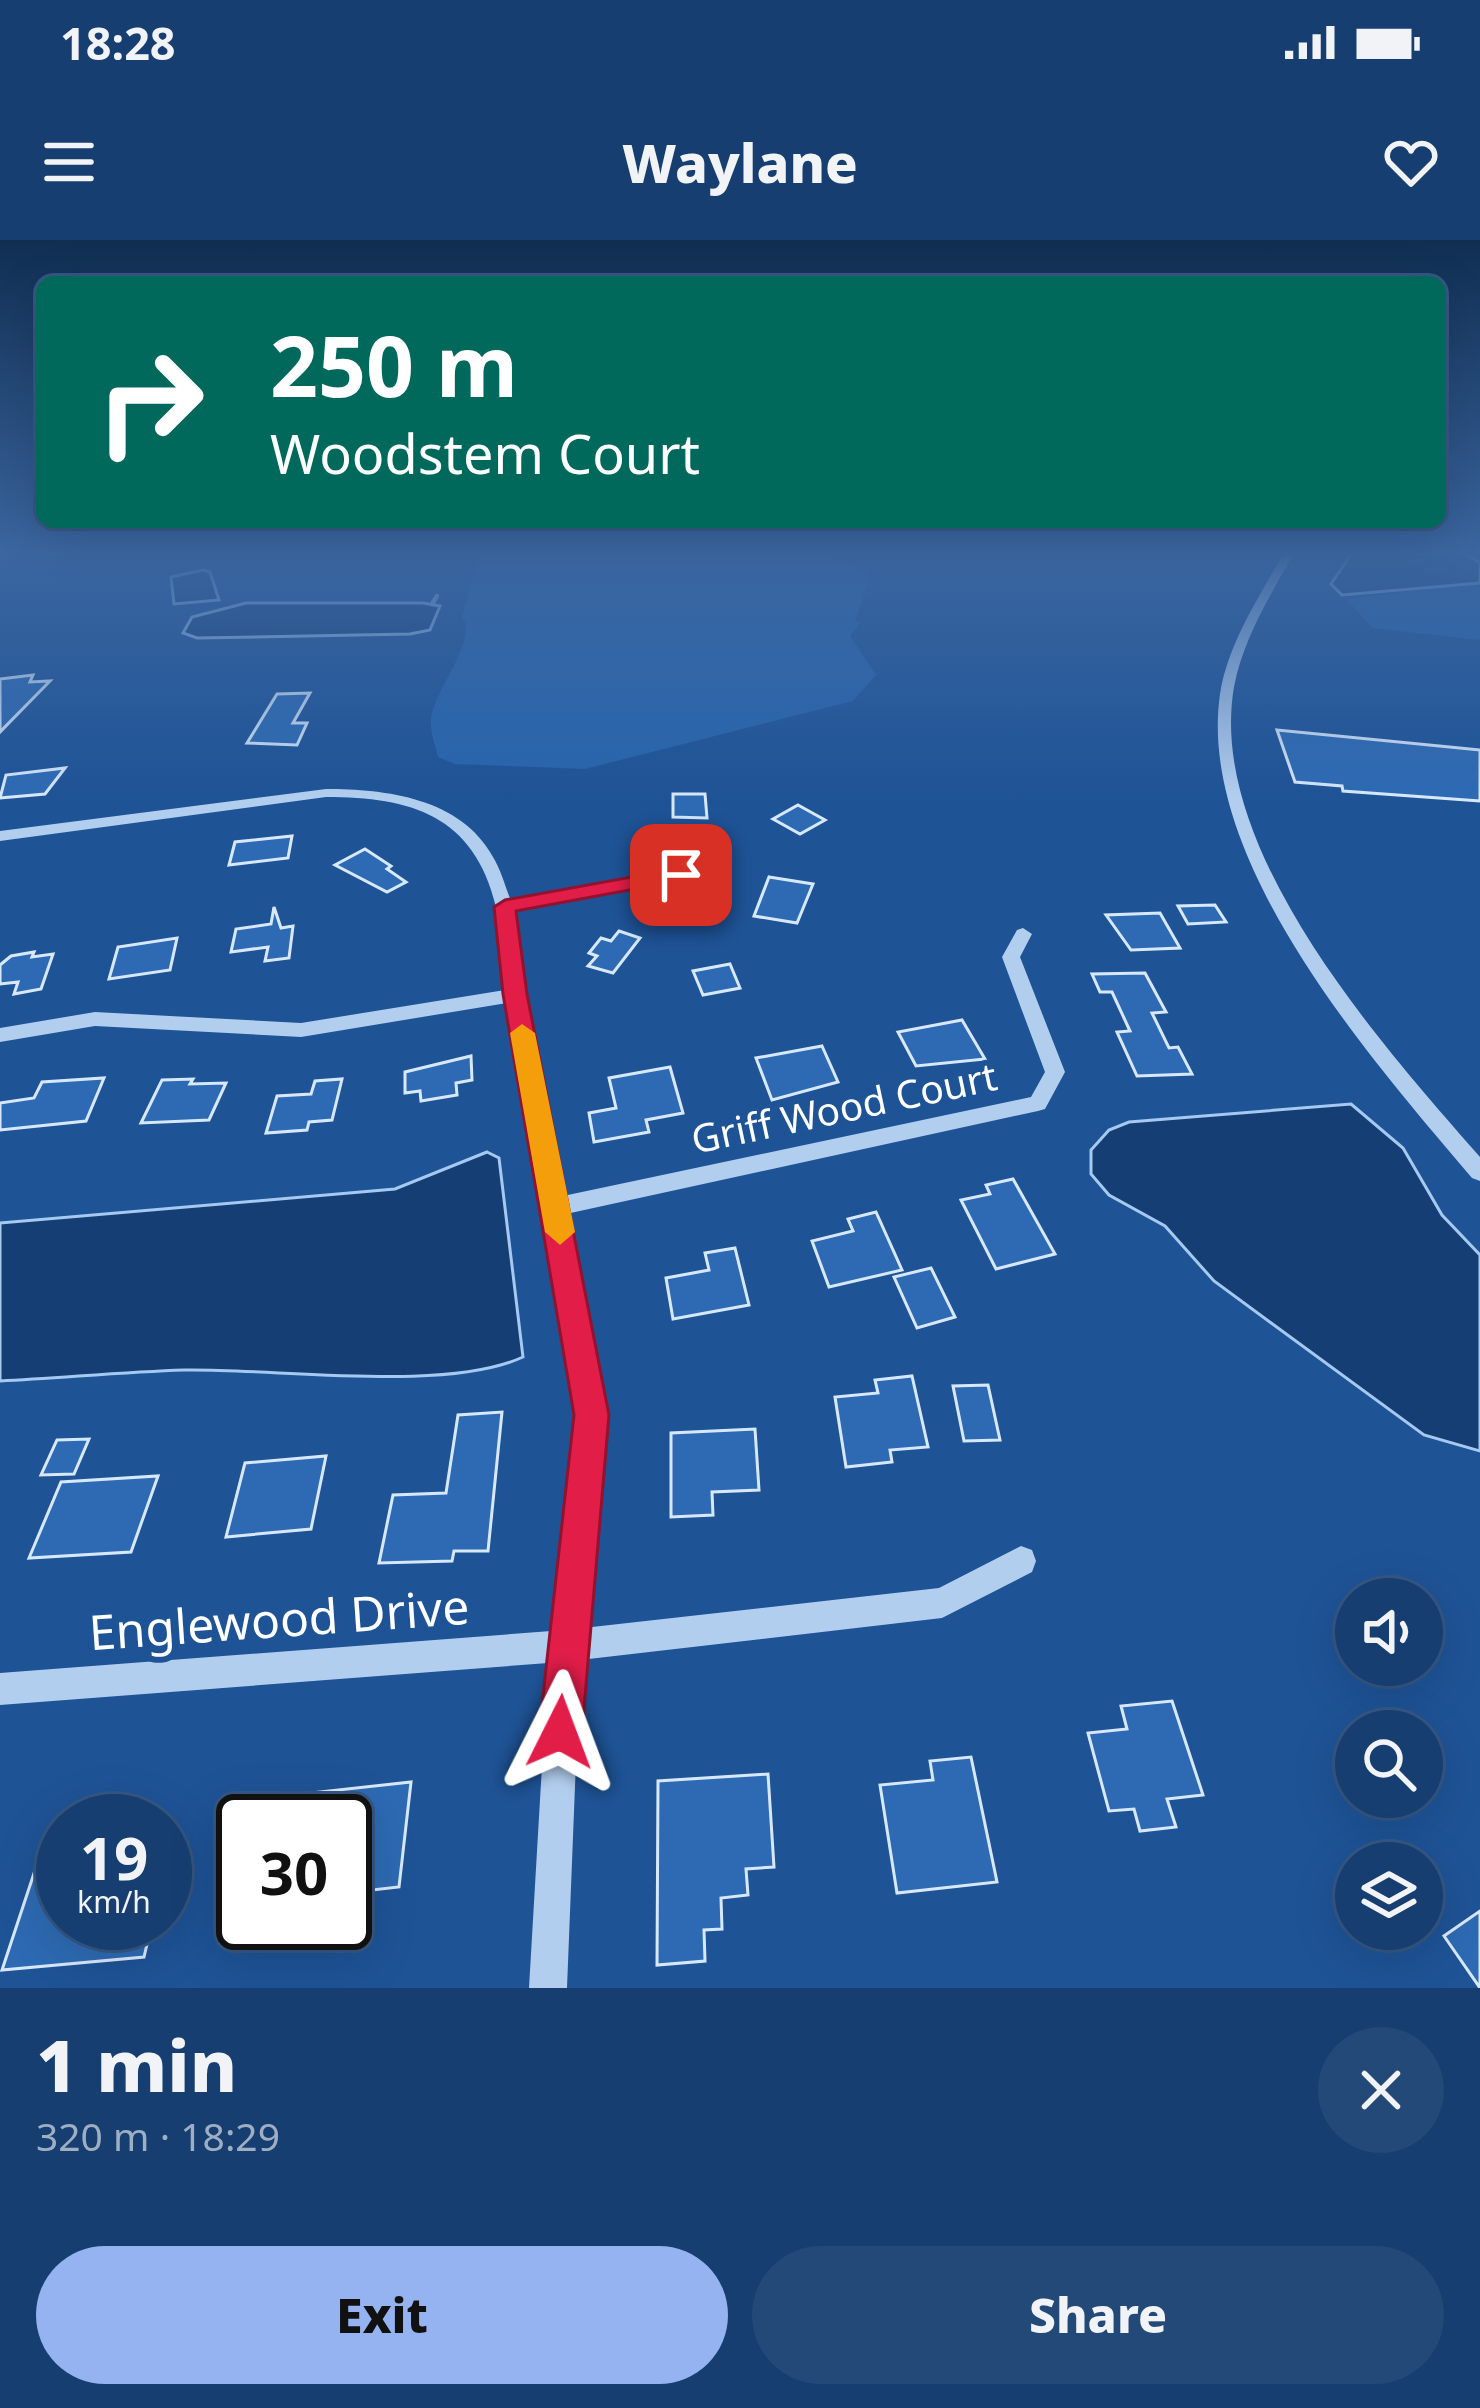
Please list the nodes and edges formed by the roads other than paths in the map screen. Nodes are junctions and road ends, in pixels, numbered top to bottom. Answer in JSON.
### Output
{"nodes":[{"id":1,"x":1245,"y":635,"type":"edge"},
{"id":2,"x":0,"y":836,"type":"edge"},
{"id":3,"x":681,"y":875,"type":"dead end"},
{"id":4,"x":505,"y":907,"type":"junction"},
{"id":5,"x":1023,"y":934,"type":"dead end"},
{"id":6,"x":515,"y":994,"type":"junction"},
{"id":7,"x":0,"y":1035,"type":"edge"},
{"id":8,"x":1480,"y":1172,"type":"edge"},
{"id":9,"x":556,"y":1207,"type":"junction"},
{"id":10,"x":1021,"y":1561,"type":"dead end"},
{"id":11,"x":565,"y":1646,"type":"junction"},
{"id":12,"x":0,"y":1689,"type":"edge"},
{"id":13,"x":548,"y":1988,"type":"edge"}],
"edges":[{"from":1,"to":8,"type":"street"},
{"from":2,"to":4,"type":"street"},
{"from":3,"to":4,"type":"street"},
{"from":4,"to":6,"type":"street"},
{"from":5,"to":9,"type":"street","name":"Griff Wood Court"},
{"from":6,"to":7,"type":"street"},
{"from":6,"to":9,"type":"street"},
{"from":9,"to":11,"type":"street"},
{"from":10,"to":11,"type":"street","name":"Englewood Drive"},
{"from":11,"to":12,"type":"street","name":"Englewood Drive"},
{"from":11,"to":13,"type":"street"}]}
